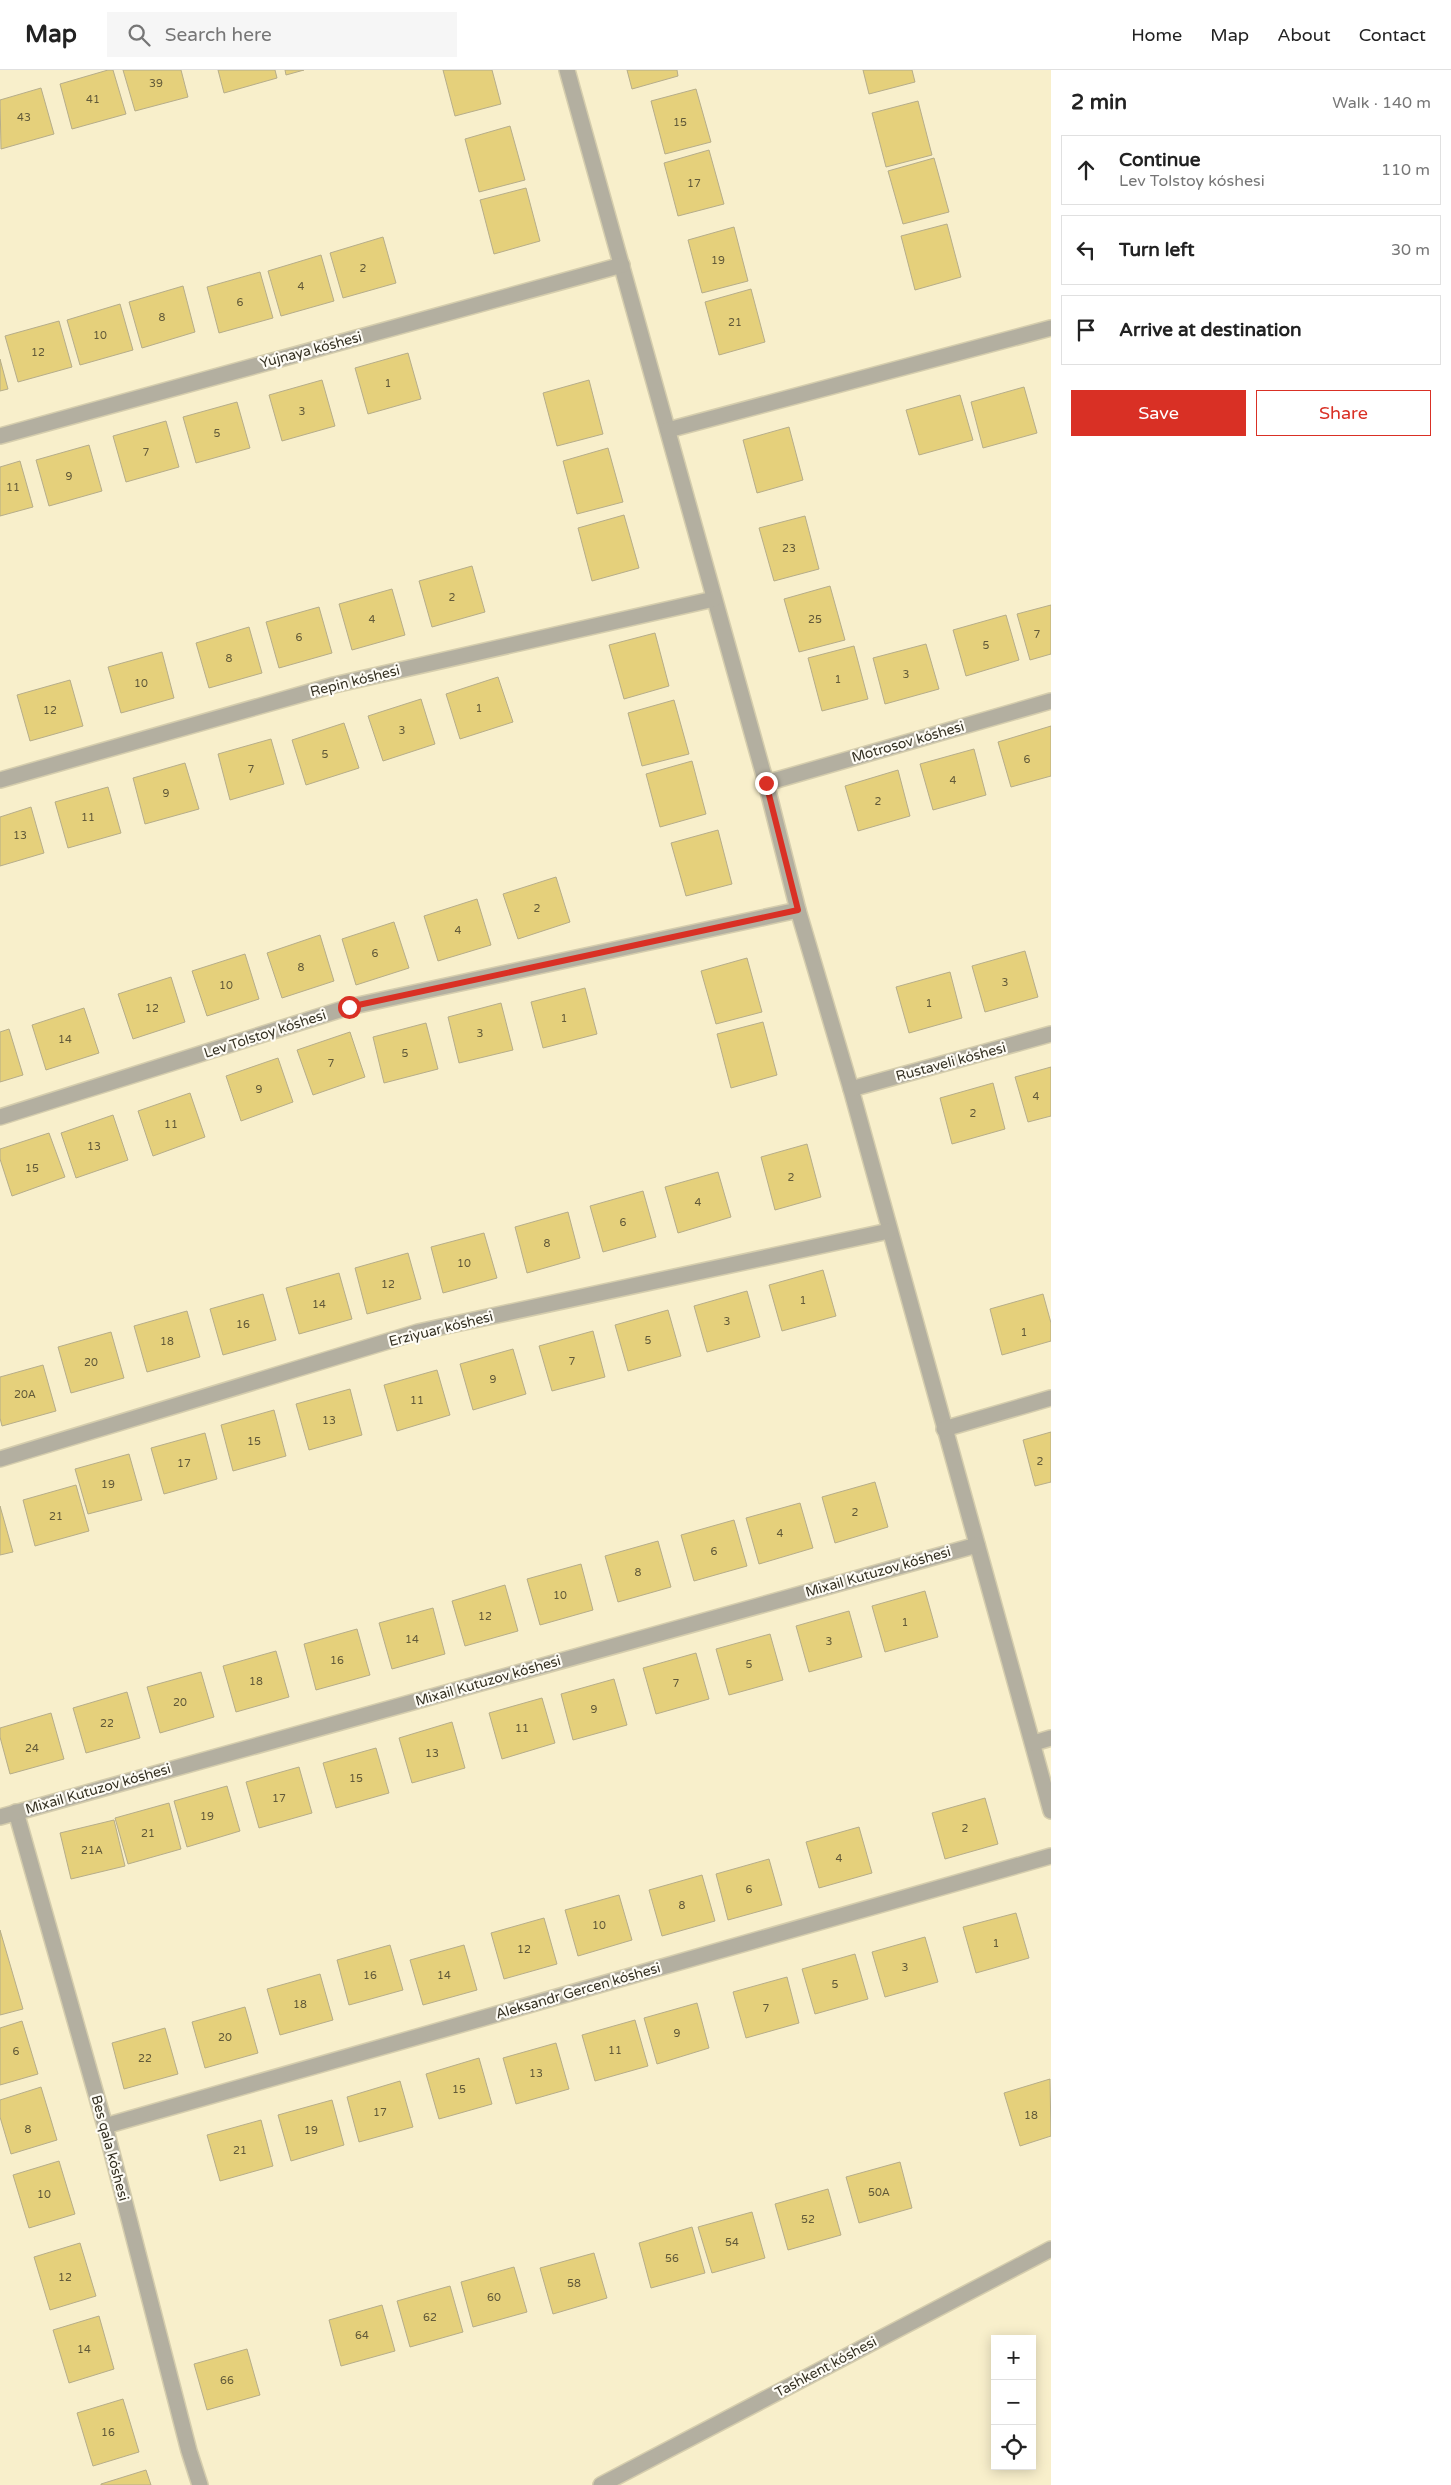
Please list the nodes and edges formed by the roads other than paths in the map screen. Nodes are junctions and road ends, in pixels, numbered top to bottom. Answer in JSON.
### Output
{"nodes":[{"id":1,"x":567,"y":70,"type":"edge"},
{"id":2,"x":622,"y":265,"type":"junction"},
{"id":3,"x":1051,"y":328,"type":"edge"},
{"id":4,"x":668,"y":430,"type":"junction"},
{"id":5,"x":0,"y":436,"type":"edge"},
{"id":6,"x":714,"y":599,"type":"junction"},
{"id":7,"x":1051,"y":701,"type":"edge"},
{"id":8,"x":0,"y":780,"type":"edge"},
{"id":9,"x":766,"y":783,"type":"junction"},
{"id":10,"x":798,"y":910,"type":"junction"},
{"id":11,"x":1051,"y":1034,"type":"edge"},
{"id":12,"x":850,"y":1089,"type":"junction"},
{"id":13,"x":0,"y":1118,"type":"edge"},
{"id":14,"x":890,"y":1231,"type":"junction"},
{"id":15,"x":1051,"y":1398,"type":"edge"},
{"id":16,"x":944,"y":1429,"type":"junction"},
{"id":17,"x":0,"y":1459,"type":"edge"},
{"id":18,"x":976,"y":1545,"type":"junction"},
{"id":19,"x":1051,"y":1738,"type":"edge"},
{"id":20,"x":1034,"y":1743,"type":"junction"},
{"id":21,"x":1051,"y":1811,"type":"edge"},
{"id":22,"x":16,"y":1812,"type":"junction"},
{"id":23,"x":0,"y":1816,"type":"edge"},
{"id":24,"x":1051,"y":1856,"type":"edge"},
{"id":25,"x":104,"y":2126,"type":"junction"},
{"id":26,"x":1051,"y":2250,"type":"edge"},
{"id":27,"x":200,"y":2485,"type":"edge"},
{"id":28,"x":602,"y":2485,"type":"edge"}],
"edges":[{"from":1,"to":2,"type":"street"},
{"from":2,"to":4,"type":"street"},
{"from":2,"to":5,"type":"street","name":"Yujnaya kóshesi"},
{"from":3,"to":4,"type":"street"},
{"from":4,"to":6,"type":"street"},
{"from":6,"to":8,"type":"street","name":"Repin kóshesi"},
{"from":6,"to":9,"type":"street"},
{"from":7,"to":9,"type":"street","name":"Motrosov kóshesi"},
{"from":9,"to":10,"type":"street"},
{"from":10,"to":12,"type":"street"},
{"from":10,"to":13,"type":"street","name":"Lev Tolstoy kóshesi"},
{"from":11,"to":12,"type":"street","name":"Rustaveli kóshesi"},
{"from":12,"to":14,"type":"street"},
{"from":14,"to":16,"type":"street"},
{"from":14,"to":17,"type":"street","name":"Erziyuar kóshesi"},
{"from":15,"to":16,"type":"street"},
{"from":16,"to":18,"type":"street"},
{"from":18,"to":20,"type":"street"},
{"from":18,"to":22,"type":"street","name":"Mixail Kutuzov kóshesi"},
{"from":19,"to":20,"type":"street"},
{"from":20,"to":21,"type":"street"},
{"from":22,"to":23,"type":"street","name":"Mixail Kutuzov kóshesi"},
{"from":22,"to":25,"type":"street","name":"Bes qala kóshesi"},
{"from":24,"to":25,"type":"street","name":"Aleksandr Gercen kóshesi"},
{"from":25,"to":27,"type":"street","name":"Bes qala kóshesi"},
{"from":26,"to":28,"type":"street","name":"Tashkent kóshesi"}]}
